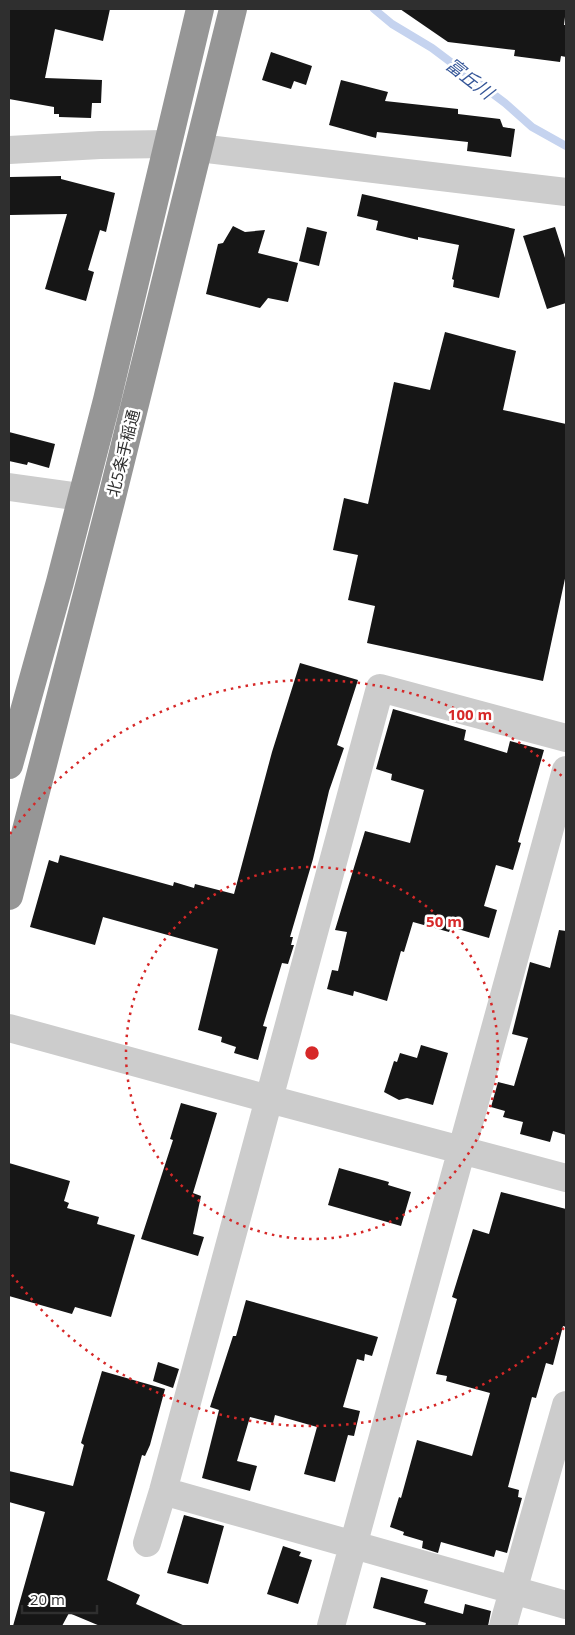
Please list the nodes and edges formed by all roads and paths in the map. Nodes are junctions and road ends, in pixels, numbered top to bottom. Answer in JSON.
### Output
{"nodes":[{"id":1,"x":200,"y":9,"type":"edge"},
{"id":2,"x":233,"y":9,"type":"edge"},
{"id":3,"x":167,"y":144,"type":"junction"},
{"id":4,"x":199,"y":148,"type":"junction"},
{"id":5,"x":9,"y":150,"type":"edge"},
{"id":6,"x":566,"y":192,"type":"edge"},
{"id":7,"x":9,"y":487,"type":"edge"},
{"id":8,"x":82,"y":497,"type":"junction"},
{"id":9,"x":566,"y":738,"type":"edge"},
{"id":10,"x":9,"y":765,"type":"edge"},
{"id":11,"x":566,"y":770,"type":"edge"},
{"id":12,"x":9,"y":896,"type":"edge"},
{"id":13,"x":9,"y":1028,"type":"edge"},
{"id":14,"x":269,"y":1100,"type":"junction"},
{"id":15,"x":463,"y":1149,"type":"junction"},
{"id":16,"x":566,"y":1178,"type":"edge"},
{"id":17,"x":566,"y":1405,"type":"edge"},
{"id":18,"x":163,"y":1491,"type":"junction"},
{"id":19,"x":147,"y":1543,"type":"dead end"},
{"id":20,"x":354,"y":1545,"type":"junction"},
{"id":21,"x":514,"y":1590,"type":"junction"},
{"id":22,"x":566,"y":1605,"type":"edge"},
{"id":23,"x":331,"y":1626,"type":"edge"},
{"id":24,"x":503,"y":1626,"type":"edge"}],
"edges":[{"from":1,"to":3,"type":"highway","name":"北5条手稲通"},
{"from":2,"to":4,"type":"highway","name":"北5条手稲通"},
{"from":3,"to":5,"type":"street"},
{"from":3,"to":8,"type":"highway","name":"北5条手稲通"},
{"from":4,"to":6,"type":"street"},
{"from":4,"to":12,"type":"highway","name":"北5条手稲通"},
{"from":7,"to":8,"type":"street"},
{"from":8,"to":10,"type":"highway","name":"北5条手稲通"},
{"from":9,"to":14,"type":"street"},
{"from":11,"to":15,"type":"street"},
{"from":13,"to":14,"type":"street"},
{"from":14,"to":15,"type":"street"},
{"from":14,"to":18,"type":"street"},
{"from":15,"to":16,"type":"street"},
{"from":15,"to":20,"type":"street"},
{"from":17,"to":21,"type":"street"},
{"from":18,"to":19,"type":"street"},
{"from":18,"to":20,"type":"street"},
{"from":20,"to":21,"type":"street"},
{"from":20,"to":23,"type":"street"},
{"from":21,"to":22,"type":"street"},
{"from":21,"to":24,"type":"street"}]}
